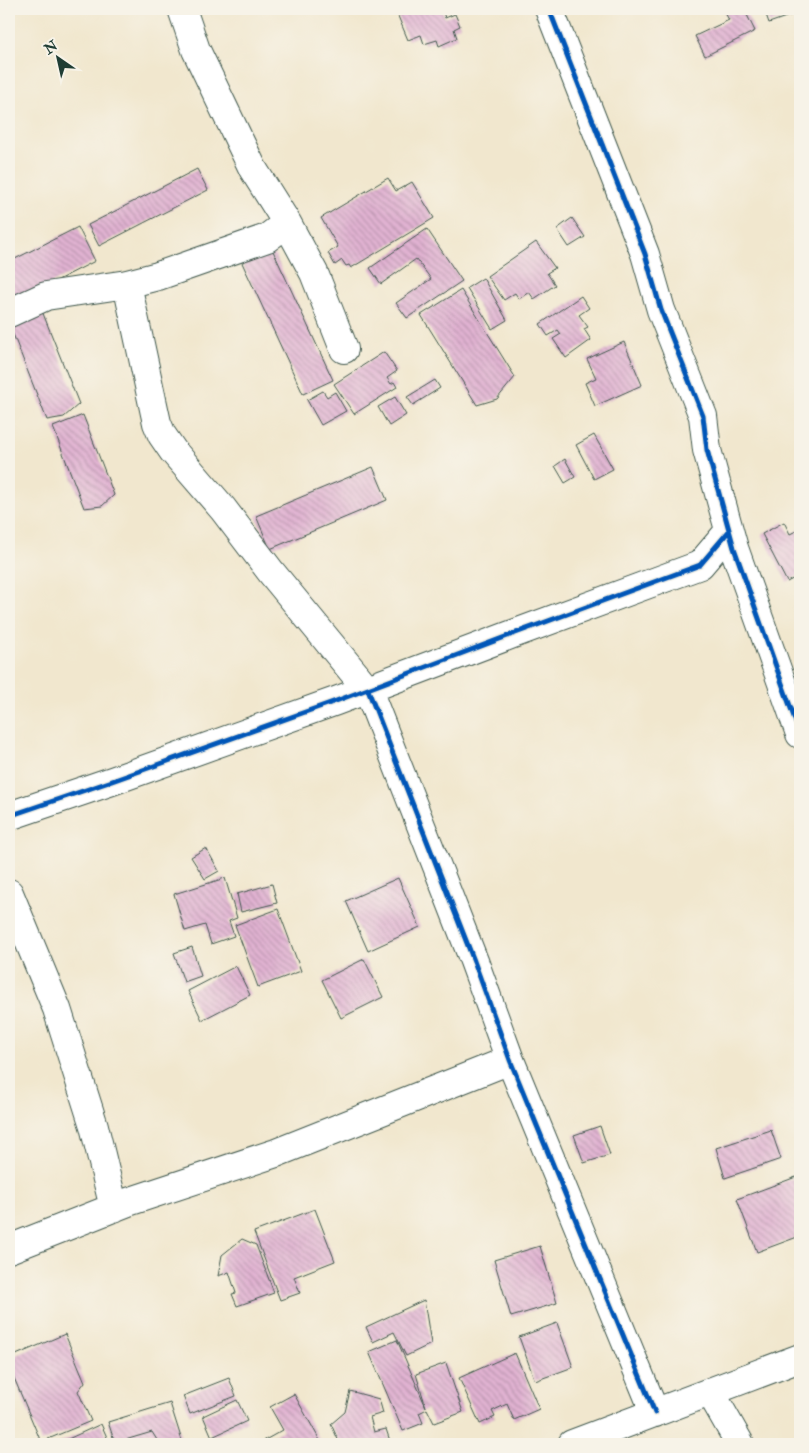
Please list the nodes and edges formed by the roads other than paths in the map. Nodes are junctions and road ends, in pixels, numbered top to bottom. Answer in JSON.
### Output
{"nodes":[{"id":1,"x":182,"y":9,"type":"edge"},
{"id":2,"x":549,"y":9,"type":"edge"},
{"id":3,"x":287,"y":223,"type":"junction"},
{"id":4,"x":127,"y":284,"type":"junction"},
{"id":5,"x":9,"y":313,"type":"edge"},
{"id":6,"x":344,"y":349,"type":"dead end"},
{"id":7,"x":729,"y":531,"type":"junction"},
{"id":8,"x":792,"y":685,"type":"edge"},
{"id":9,"x":368,"y":690,"type":"junction"},
{"id":10,"x":800,"y":734,"type":"edge"},
{"id":11,"x":9,"y":816,"type":"edge"},
{"id":12,"x":9,"y":893,"type":"edge"},
{"id":13,"x":510,"y":1060,"type":"junction"},
{"id":14,"x":114,"y":1208,"type":"junction"},
{"id":15,"x":9,"y":1249,"type":"edge"},
{"id":16,"x":800,"y":1358,"type":"edge"},
{"id":17,"x":711,"y":1393,"type":"junction"},
{"id":18,"x":654,"y":1413,"type":"junction"},
{"id":19,"x":572,"y":1444,"type":"edge"},
{"id":20,"x":740,"y":1444,"type":"edge"}],
"edges":[{"from":1,"to":3,"type":"street"},
{"from":2,"to":7,"type":"street"},
{"from":3,"to":4,"type":"street"},
{"from":3,"to":6,"type":"street"},
{"from":4,"to":5,"type":"street"},
{"from":4,"to":9,"type":"street"},
{"from":7,"to":8,"type":"street"},
{"from":7,"to":9,"type":"street"},
{"from":8,"to":10,"type":"street"},
{"from":9,"to":11,"type":"street"},
{"from":9,"to":13,"type":"street"},
{"from":12,"to":14,"type":"street"},
{"from":13,"to":14,"type":"street"},
{"from":13,"to":18,"type":"street"},
{"from":14,"to":15,"type":"street"},
{"from":16,"to":17,"type":"street"},
{"from":17,"to":18,"type":"street"},
{"from":17,"to":20,"type":"street"},
{"from":18,"to":19,"type":"street"}]}
